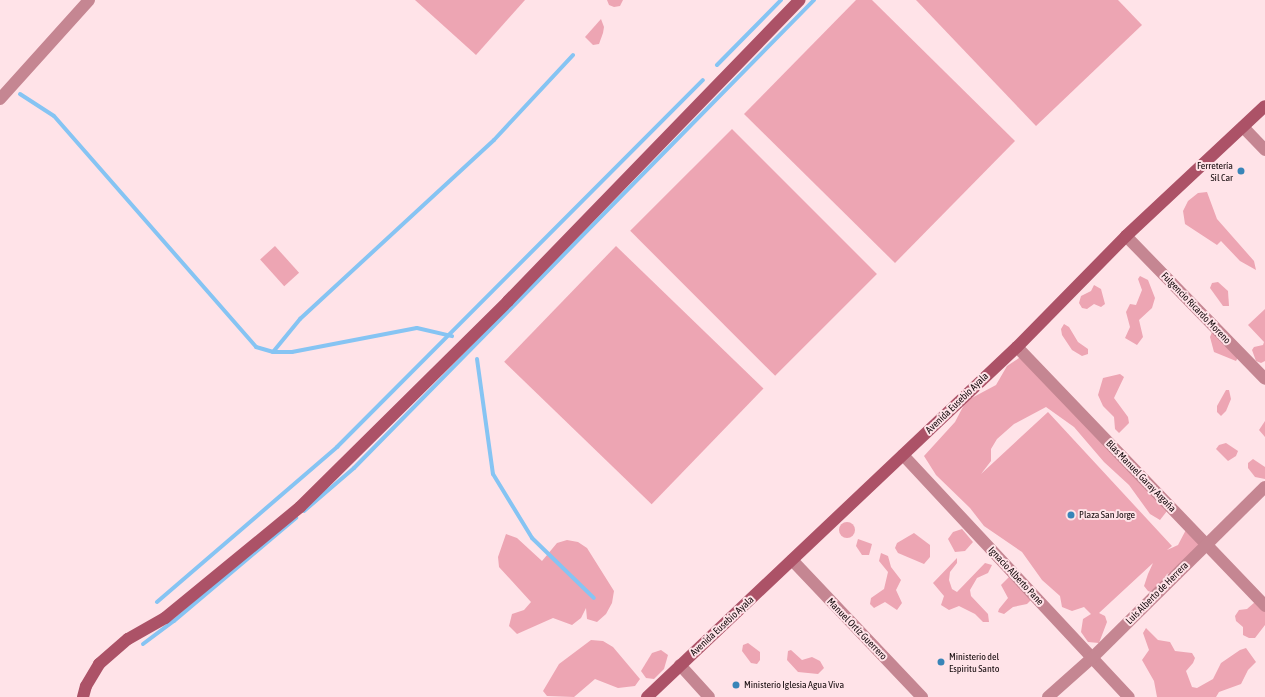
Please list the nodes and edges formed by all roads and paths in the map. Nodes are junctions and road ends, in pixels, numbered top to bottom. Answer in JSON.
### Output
{"nodes":[{"id":1,"x":89,"y":0,"type":"edge"},
{"id":2,"x":800,"y":0,"type":"edge"},
{"id":3,"x":0,"y":99,"type":"edge"},
{"id":4,"x":1265,"y":106,"type":"edge"},
{"id":5,"x":1243,"y":127,"type":"junction"},
{"id":6,"x":1265,"y":150,"type":"edge"},
{"id":7,"x":1126,"y":236,"type":"junction"},
{"id":8,"x":1017,"y":347,"type":"junction"},
{"id":9,"x":1265,"y":379,"type":"edge"},
{"id":10,"x":903,"y":455,"type":"junction"},
{"id":11,"x":1265,"y":487,"type":"edge"},
{"id":12,"x":1206,"y":544,"type":"junction"},
{"id":13,"x":792,"y":560,"type":"junction"},
{"id":14,"x":1265,"y":606,"type":"edge"},
{"id":15,"x":1092,"y":658,"type":"junction"},
{"id":16,"x":680,"y":665,"type":"junction"},
{"id":17,"x":83,"y":697,"type":"edge"},
{"id":18,"x":647,"y":697,"type":"edge"},
{"id":19,"x":710,"y":697,"type":"edge"},
{"id":20,"x":922,"y":697,"type":"edge"},
{"id":21,"x":1048,"y":697,"type":"edge"},
{"id":22,"x":1129,"y":697,"type":"edge"}],
"edges":[{"from":1,"to":3,"type":"street"},
{"from":2,"to":17,"type":"street"},
{"from":4,"to":5,"type":"street","name":"Avenida Eusebio Ayala"},
{"from":5,"to":6,"type":"street"},
{"from":5,"to":7,"type":"street","name":"Avenida Eusebio Ayala"},
{"from":7,"to":8,"type":"street","name":"Avenida Eusebio Ayala"},
{"from":7,"to":9,"type":"street","name":"Fulgencio Ricardo Moreno"},
{"from":8,"to":10,"type":"street","name":"Avenida Eusebio Ayala"},
{"from":8,"to":12,"type":"street","name":"Blas Manuel Garay Argaña"},
{"from":10,"to":13,"type":"street","name":"Avenida Eusebio Ayala"},
{"from":10,"to":15,"type":"street","name":"Ignacio Alberto Pane"},
{"from":11,"to":12,"type":"street","name":"Luis Alberto de Herrera"},
{"from":12,"to":14,"type":"street","name":"Blas Manuel Garay Argaña"},
{"from":12,"to":15,"type":"street","name":"Luis Alberto de Herrera"},
{"from":13,"to":16,"type":"street","name":"Avenida Eusebio Ayala"},
{"from":13,"to":20,"type":"street","name":"Manuel Ortíz Guerrero"},
{"from":15,"to":21,"type":"street","name":"Luis Alberto de Herrera"},
{"from":15,"to":22,"type":"street","name":"Ignacio Alberto Pane"},
{"from":16,"to":18,"type":"street","name":"Avenida Eusebio Ayala"},
{"from":16,"to":19,"type":"street"}]}
